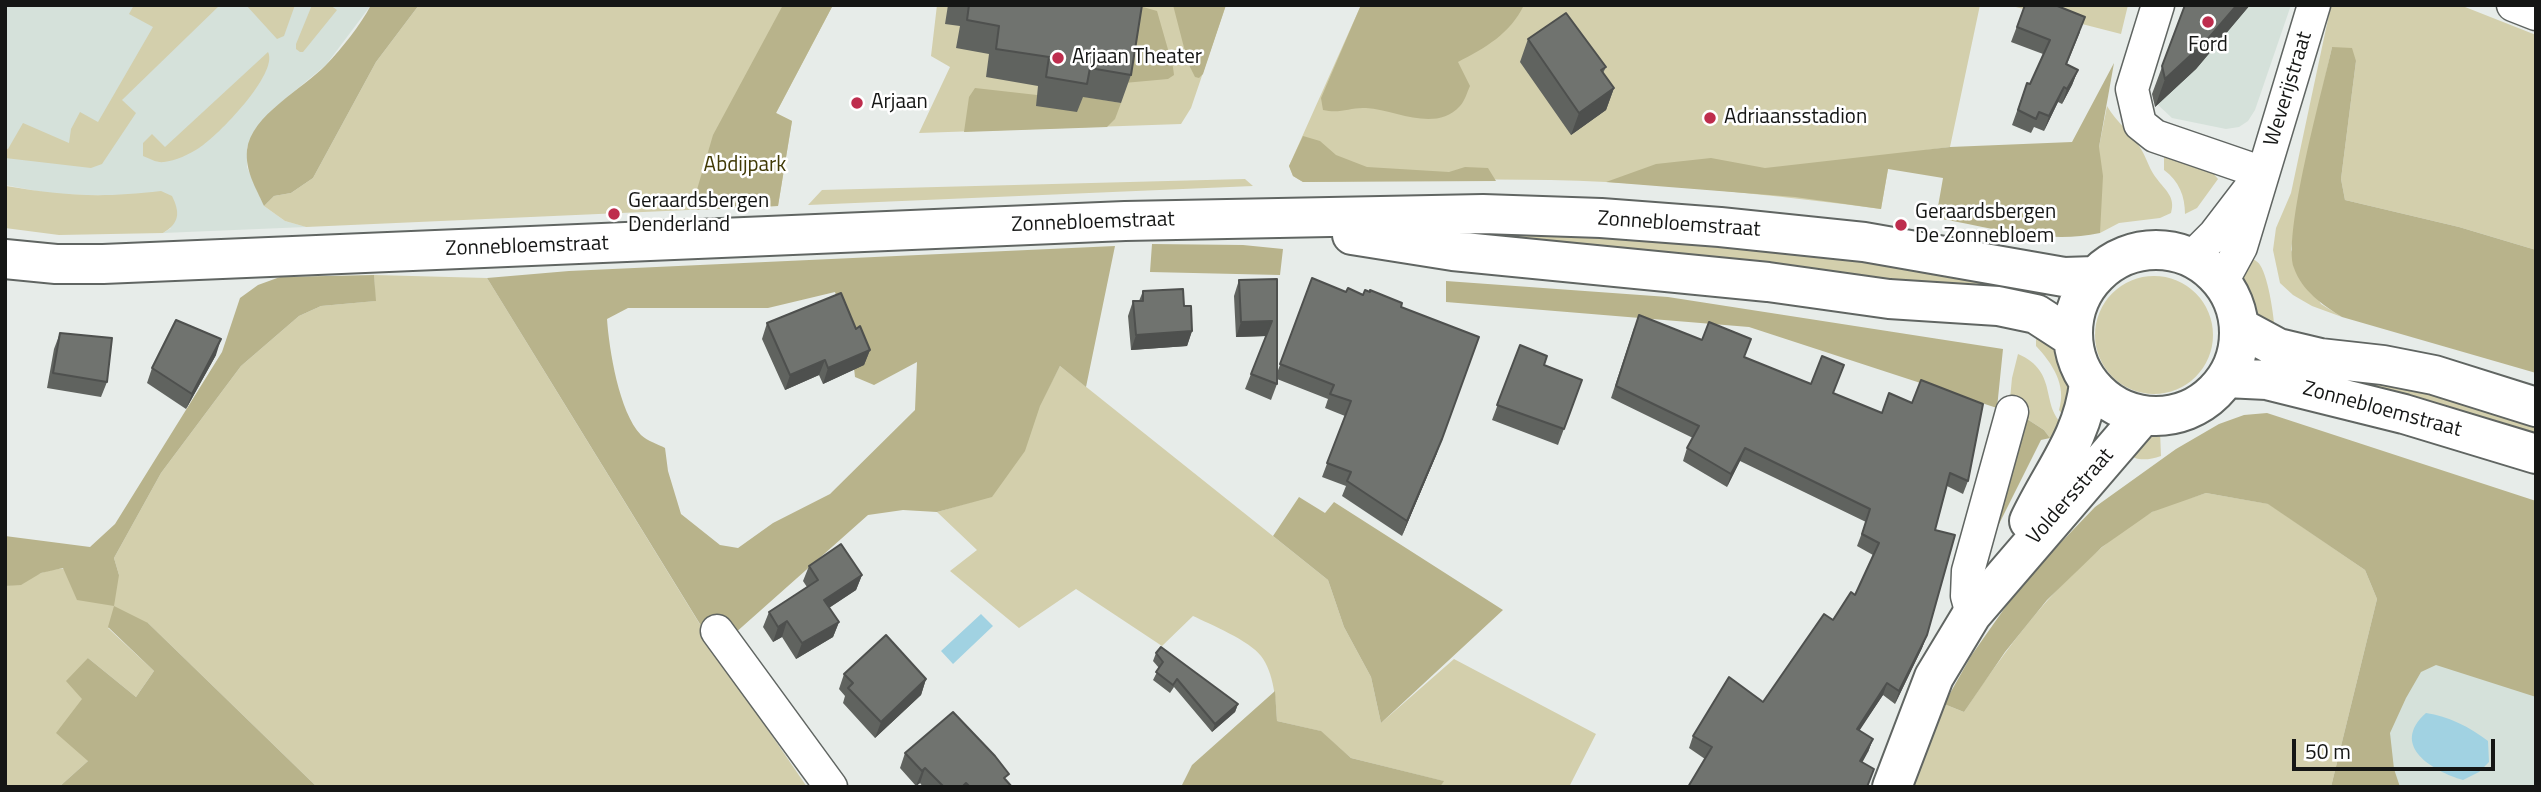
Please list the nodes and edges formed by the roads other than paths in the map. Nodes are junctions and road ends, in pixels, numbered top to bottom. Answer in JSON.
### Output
{"nodes":[{"id":1,"x":2158,"y":5,"type":"edge"},
{"id":2,"x":2314,"y":5,"type":"edge"},
{"id":3,"x":2513,"y":5,"type":"edge"},
{"id":4,"x":2536,"y":14,"type":"edge"},
{"id":5,"x":2263,"y":173,"type":"junction"},
{"id":6,"x":1459,"y":214,"type":"junction"},
{"id":7,"x":1259,"y":220,"type":"junction"},
{"id":8,"x":1448,"y":250,"type":"junction"},
{"id":9,"x":2191,"y":258,"type":"junction"},
{"id":10,"x":5,"y":259,"type":"edge"},
{"id":11,"x":2095,"y":276,"type":"junction"},
{"id":12,"x":2222,"y":282,"type":"junction"},
{"id":13,"x":2239,"y":327,"type":"junction"},
{"id":14,"x":2073,"y":338,"type":"junction"},
{"id":15,"x":2226,"y":378,"type":"junction"},
{"id":16,"x":2089,"y":383,"type":"junction"},
{"id":17,"x":2536,"y":407,"type":"edge"},
{"id":18,"x":2012,"y":412,"type":"dead end"},
{"id":19,"x":2143,"y":415,"type":"junction"},
{"id":20,"x":2536,"y":454,"type":"edge"},
{"id":21,"x":2000,"y":579,"type":"junction"},
{"id":22,"x":1972,"y":614,"type":"junction"},
{"id":23,"x":717,"y":631,"type":"dead end"},
{"id":24,"x":831,"y":787,"type":"edge"},
{"id":25,"x":1892,"y":787,"type":"edge"}],
"edges":[{"from":1,"to":5,"type":"street"},
{"from":2,"to":5,"type":"street","name":"Weverijstraat"},
{"from":3,"to":4,"type":"street"},
{"from":5,"to":9,"type":"street","name":"Weverijstraat"},
{"from":5,"to":12,"type":"street","name":"Weverijstraat"},
{"from":6,"to":7,"type":"main road","name":"Zonnebloemstraat"},
{"from":6,"to":8,"type":"main road"},
{"from":6,"to":11,"type":"main road","name":"Zonnebloemstraat"},
{"from":7,"to":8,"type":"main road","name":"Zonnebloemstraat"},
{"from":7,"to":10,"type":"main road","name":"Zonnebloemstraat"},
{"from":8,"to":14,"type":"main road","name":"Zonnebloemstraat"},
{"from":9,"to":11,"type":"main road"},
{"from":9,"to":12,"type":"main road"},
{"from":11,"to":14,"type":"main road"},
{"from":12,"to":13,"type":"main road"},
{"from":13,"to":15,"type":"main road"},
{"from":13,"to":17,"type":"main road","name":"Zonnebloemstraat"},
{"from":14,"to":16,"type":"main road"},
{"from":15,"to":19,"type":"main road"},
{"from":15,"to":20,"type":"main road","name":"Zonnebloemstraat"},
{"from":16,"to":19,"type":"main road"},
{"from":16,"to":21,"type":"main road","name":"Voldersstraat"},
{"from":18,"to":22,"type":"street"},
{"from":19,"to":21,"type":"main road","name":"Voldersstraat"},
{"from":21,"to":22,"type":"main road","name":"Voldersstraat"},
{"from":22,"to":25,"type":"main road","name":"Voldersstraat"},
{"from":23,"to":24,"type":"street"}]}
